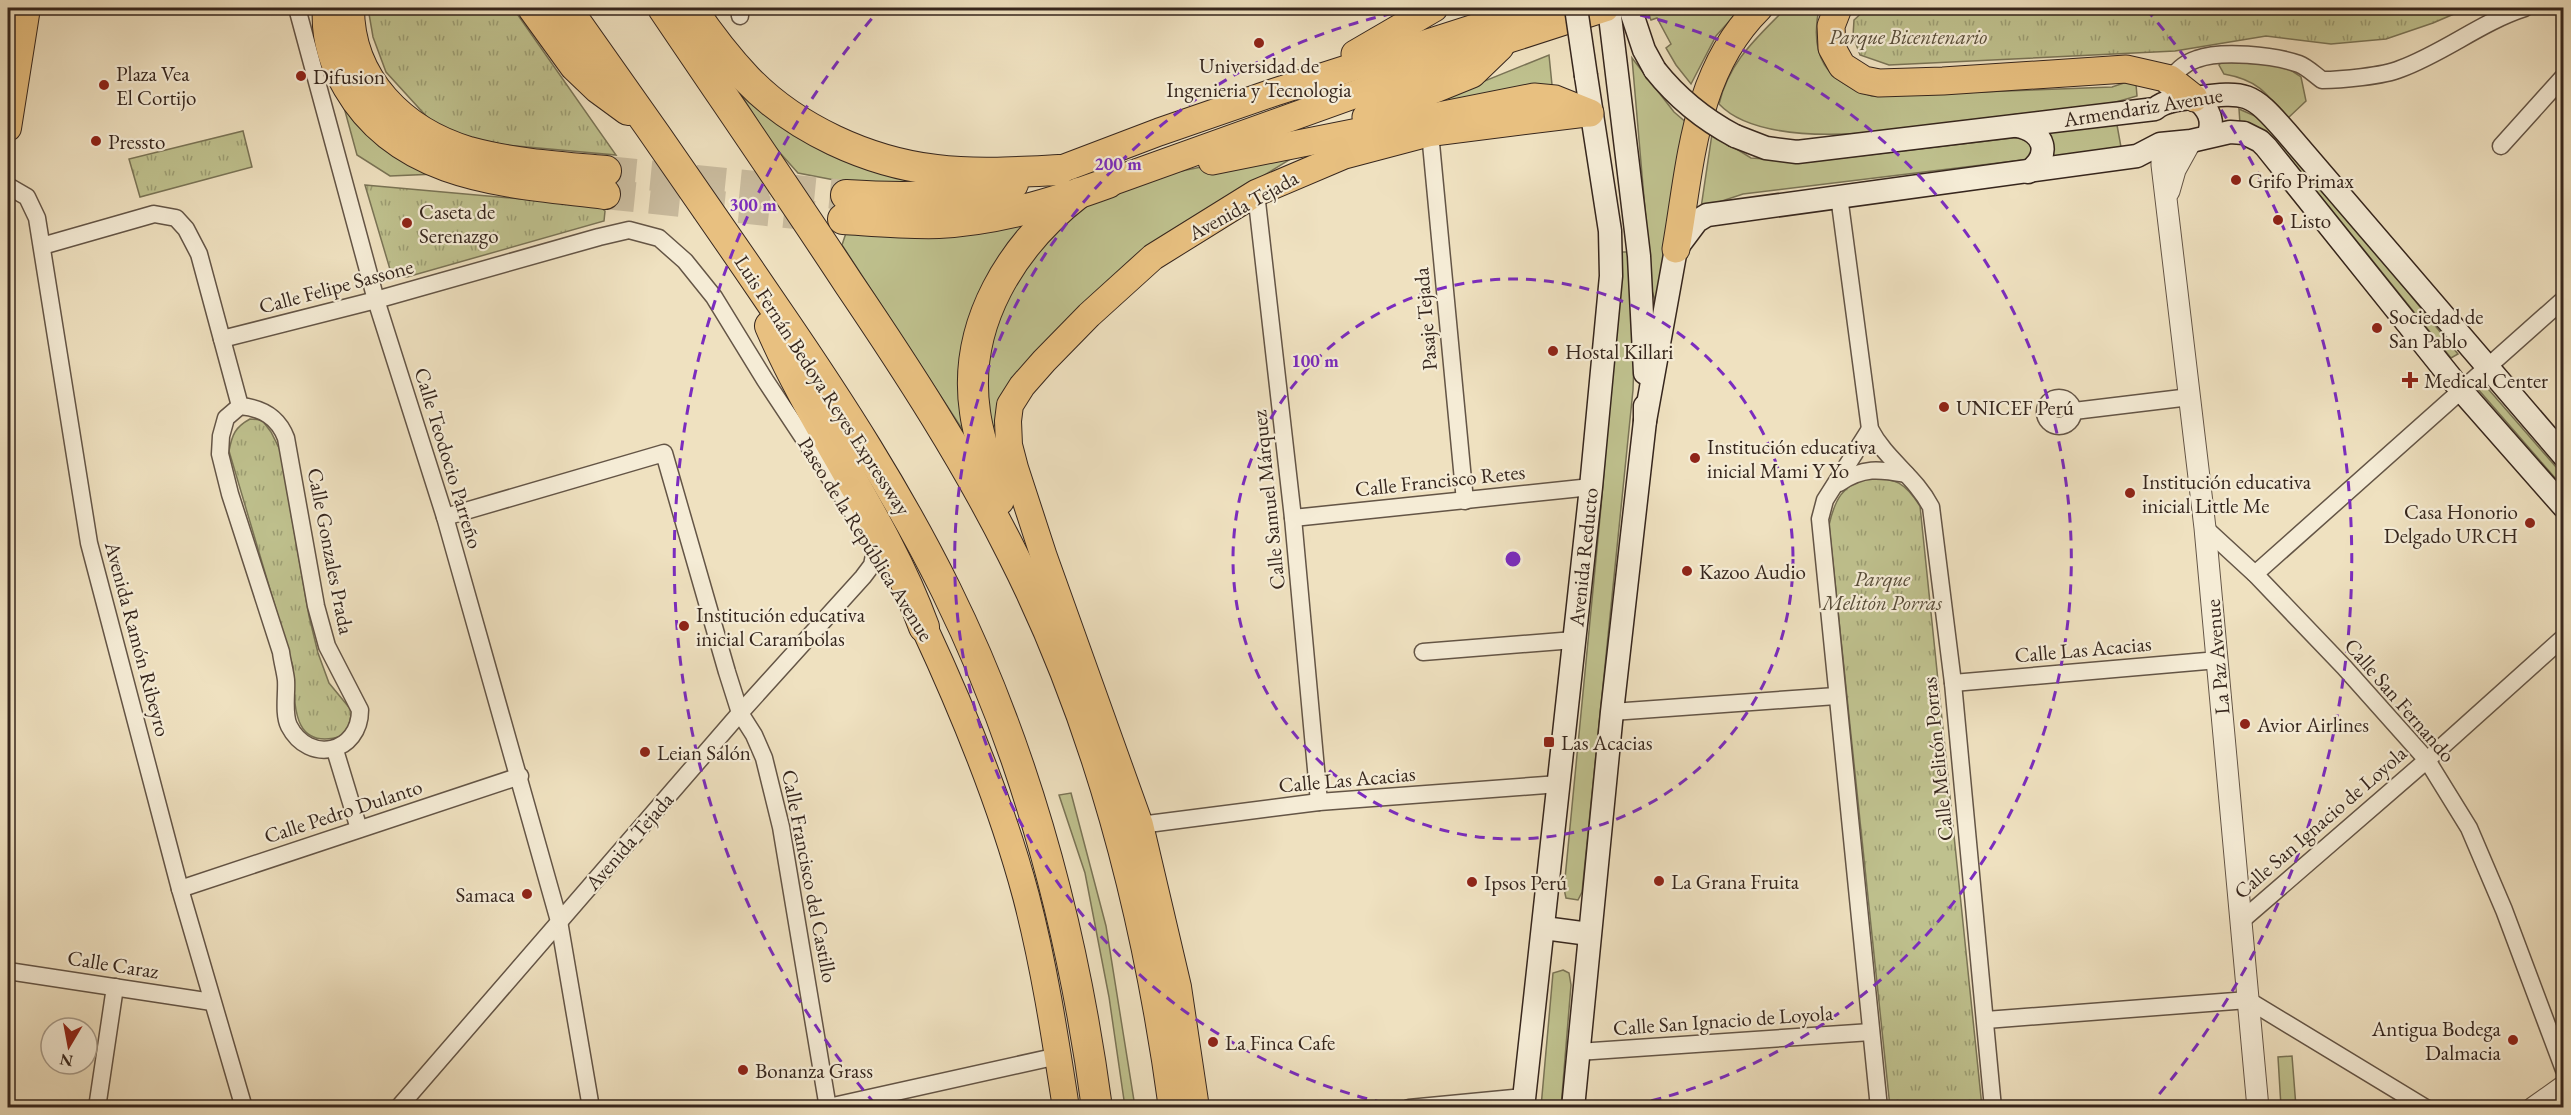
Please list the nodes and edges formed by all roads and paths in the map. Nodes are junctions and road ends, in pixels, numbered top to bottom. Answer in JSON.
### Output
{"nodes":[{"id":1,"x":27,"y":8,"type":"edge"},
{"id":2,"x":297,"y":8,"type":"edge"},
{"id":3,"x":328,"y":8,"type":"edge"},
{"id":4,"x":349,"y":8,"type":"edge"},
{"id":5,"x":533,"y":8,"type":"edge"},
{"id":6,"x":566,"y":8,"type":"edge"},
{"id":7,"x":663,"y":8,"type":"edge"},
{"id":8,"x":691,"y":8,"type":"edge"},
{"id":9,"x":1434,"y":8,"type":"edge"},
{"id":10,"x":1537,"y":8,"type":"edge"},
{"id":11,"x":1576,"y":8,"type":"edge"},
{"id":12,"x":1607,"y":8,"type":"edge"},
{"id":13,"x":1630,"y":8,"type":"edge"},
{"id":14,"x":1759,"y":8,"type":"edge"},
{"id":15,"x":1838,"y":8,"type":"edge"},
{"id":16,"x":2525,"y":8,"type":"edge"},
{"id":17,"x":1507,"y":29,"type":"junction"},
{"id":18,"x":1370,"y":47,"type":"junction"},
{"id":19,"x":2564,"y":76,"type":"edge"},
{"id":20,"x":2170,"y":79,"type":"junction"},
{"id":21,"x":1275,"y":92,"type":"junction"},
{"id":22,"x":2194,"y":98,"type":"junction"},
{"id":23,"x":2156,"y":107,"type":"junction"},
{"id":24,"x":1590,"y":113,"type":"junction"},
{"id":25,"x":650,"y":126,"type":"junction"},
{"id":26,"x":2017,"y":126,"type":"junction"},
{"id":27,"x":8,"y":128,"type":"edge"},
{"id":28,"x":1430,"y":133,"type":"junction"},
{"id":29,"x":2200,"y":139,"type":"junction"},
{"id":30,"x":2161,"y":145,"type":"junction"},
{"id":31,"x":2501,"y":146,"type":"dead end"},
{"id":32,"x":1059,"y":170,"type":"junction"},
{"id":33,"x":2028,"y":172,"type":"junction"},
{"id":34,"x":1108,"y":183,"type":"junction"},
{"id":35,"x":8,"y":186,"type":"edge"},
{"id":36,"x":1079,"y":193,"type":"junction"},
{"id":37,"x":1256,"y":193,"type":"junction"},
{"id":38,"x":1839,"y":196,"type":"junction"},
{"id":39,"x":2168,"y":207,"type":"junction"},
{"id":40,"x":599,"y":237,"type":"joint"},
{"id":41,"x":42,"y":246,"type":"junction"},
{"id":42,"x":1676,"y":249,"type":"junction"},
{"id":43,"x":744,"y":262,"type":"junction"},
{"id":44,"x":2564,"y":299,"type":"edge"},
{"id":45,"x":376,"y":300,"type":"junction"},
{"id":46,"x":222,"y":339,"type":"junction"},
{"id":47,"x":2486,"y":368,"type":"junction"},
{"id":48,"x":2460,"y":390,"type":"junction"},
{"id":49,"x":2190,"y":397,"type":"junction"},
{"id":50,"x":240,"y":406,"type":"junction"},
{"id":51,"x":2074,"y":411,"type":"dead end"},
{"id":52,"x":1645,"y":421,"type":"junction"},
{"id":53,"x":1870,"y":429,"type":"junction"},
{"id":54,"x":2564,"y":456,"type":"edge"},
{"id":55,"x":1907,"y":474,"type":"junction"},
{"id":56,"x":1591,"y":487,"type":"junction"},
{"id":57,"x":1832,"y":488,"type":"junction"},
{"id":58,"x":1465,"y":501,"type":"junction"},
{"id":59,"x":2564,"y":507,"type":"edge"},
{"id":60,"x":445,"y":517,"type":"junction"},
{"id":61,"x":1293,"y":518,"type":"junction"},
{"id":62,"x":2205,"y":528,"type":"junction"},
{"id":63,"x":880,"y":549,"type":"junction"},
{"id":64,"x":1014,"y":555,"type":"junction"},
{"id":65,"x":2255,"y":574,"type":"junction"},
{"id":66,"x":924,"y":627,"type":"junction"},
{"id":67,"x":2564,"y":637,"type":"edge"},
{"id":68,"x":1574,"y":640,"type":"junction"},
{"id":69,"x":1423,"y":652,"type":"dead end"},
{"id":70,"x":2218,"y":660,"type":"junction"},
{"id":71,"x":1953,"y":683,"type":"junction"},
{"id":72,"x":1836,"y":696,"type":"junction"},
{"id":73,"x":1612,"y":712,"type":"junction"},
{"id":74,"x":740,"y":713,"type":"junction"},
{"id":75,"x":335,"y":750,"type":"junction"},
{"id":76,"x":2427,"y":760,"type":"junction"},
{"id":77,"x":520,"y":776,"type":"junction"},
{"id":78,"x":1559,"y":784,"type":"junction"},
{"id":79,"x":1318,"y":802,"type":"junction"},
{"id":80,"x":1140,"y":825,"type":"junction"},
{"id":81,"x":359,"y":829,"type":"junction"},
{"id":82,"x":180,"y":889,"type":"junction"},
{"id":83,"x":559,"y":921,"type":"junction"},
{"id":84,"x":2241,"y":921,"type":"junction"},
{"id":85,"x":1544,"y":927,"type":"junction"},
{"id":86,"x":1589,"y":934,"type":"junction"},
{"id":87,"x":8,"y":971,"type":"edge"},
{"id":88,"x":115,"y":987,"type":"junction"},
{"id":89,"x":2248,"y":1000,"type":"junction"},
{"id":90,"x":212,"y":1002,"type":"junction"},
{"id":91,"x":1986,"y":1020,"type":"junction"},
{"id":92,"x":1871,"y":1032,"type":"junction"},
{"id":93,"x":1578,"y":1052,"type":"junction"},
{"id":94,"x":1058,"y":1056,"type":"junction"},
{"id":95,"x":2564,"y":1070,"type":"edge"},
{"id":96,"x":2564,"y":1086,"type":"edge"},
{"id":97,"x":1524,"y":1102,"type":"edge"},
{"id":98,"x":97,"y":1107,"type":"edge"},
{"id":99,"x":244,"y":1107,"type":"edge"},
{"id":100,"x":398,"y":1107,"type":"edge"},
{"id":101,"x":591,"y":1107,"type":"edge"},
{"id":102,"x":827,"y":1107,"type":"edge"},
{"id":103,"x":1066,"y":1107,"type":"edge"},
{"id":104,"x":1097,"y":1107,"type":"edge"},
{"id":105,"x":1174,"y":1107,"type":"edge"},
{"id":106,"x":1196,"y":1107,"type":"edge"},
{"id":107,"x":1409,"y":1107,"type":"edge"},
{"id":108,"x":1573,"y":1107,"type":"edge"},
{"id":109,"x":1879,"y":1107,"type":"edge"},
{"id":110,"x":1993,"y":1107,"type":"edge"},
{"id":111,"x":2258,"y":1107,"type":"edge"},
{"id":112,"x":2426,"y":1107,"type":"edge"},
{"id":113,"x":2534,"y":1107,"type":"edge"}],
"edges":[{"from":1,"to":27,"type":"main road"},
{"from":2,"to":45,"type":"street","name":"Calle Teodocio Parreño"},
{"from":3,"to":4,"type":"highway"},
{"from":5,"to":25,"type":"highway"},
{"from":6,"to":25,"type":"highway","name":"Luis Fernán Bedoya Reyes Expressway"},
{"from":7,"to":64,"type":"highway"},
{"from":8,"to":32,"type":"highway"},
{"from":9,"to":18,"type":"highway"},
{"from":10,"to":17,"type":"highway"},
{"from":11,"to":24,"type":"main road","name":"Avenida Reducto","bridge":true},
{"from":12,"to":17,"type":"highway"},
{"from":12,"to":52,"type":"main road"},
{"from":13,"to":26,"type":"main road","name":"Armendariz Avenue","bridge":true},
{"from":14,"to":42,"type":"highway"},
{"from":15,"to":20,"type":"highway"},
{"from":16,"to":20,"type":"street"},
{"from":17,"to":18,"type":"highway"},
{"from":17,"to":21,"type":"highway"},
{"from":17,"to":34,"type":"highway"},
{"from":18,"to":21,"type":"highway"},
{"from":19,"to":31,"type":"street"},
{"from":20,"to":22,"type":"highway"},
{"from":20,"to":23,"type":"street"},
{"from":21,"to":32,"type":"highway"},
{"from":22,"to":23,"type":"main road","name":"Armendariz Avenue"},
{"from":22,"to":29,"type":"main road"},
{"from":22,"to":47,"type":"main road","name":"Armendariz Avenue"},
{"from":23,"to":26,"type":"main road","name":"Armendariz Avenue"},
{"from":23,"to":30,"type":"main road"},
{"from":24,"to":28,"type":"main road","name":"Avenida Tejada"},
{"from":24,"to":34,"type":"highway"},
{"from":24,"to":56,"type":"main road","name":"Avenida Reducto"},
{"from":25,"to":43,"type":"highway","name":"Luis Fernán Bedoya Reyes Expressway"},
{"from":26,"to":33,"type":"main road"},
{"from":28,"to":37,"type":"main road","name":"Avenida Tejada"},
{"from":28,"to":58,"type":"street","name":"Pasaje Tejada"},
{"from":29,"to":30,"type":"main road","name":"Armendariz Avenue"},
{"from":29,"to":39,"type":"street"},
{"from":29,"to":48,"type":"main road","name":"Armendariz Avenue"},
{"from":30,"to":33,"type":"main road","name":"Armendariz Avenue"},
{"from":30,"to":39,"type":"street","name":"La Paz Avenue"},
{"from":32,"to":36,"type":"highway"},
{"from":33,"to":38,"type":"main road","name":"Armendariz Avenue"},
{"from":34,"to":36,"type":"highway"},
{"from":35,"to":41,"type":"street","name":"Avenida Ramón Ribeyro"},
{"from":36,"to":64,"type":"highway"},
{"from":37,"to":61,"type":"street","name":"Calle Samuel Márquez"},
{"from":37,"to":80,"type":"main road","name":"Avenida Tejada"},
{"from":38,"to":42,"type":"main road","name":"Armendariz Avenue"},
{"from":38,"to":53,"type":"street","name":"Calle Melitón Porras"},
{"from":39,"to":49,"type":"street","name":"La Paz Avenue"},
{"from":40,"to":45,"type":"street","name":"Calle Felipe Sassone"},
{"from":40,"to":63,"type":"street","name":"Paseo de la República Avenue"},
{"from":41,"to":46,"type":"street"},
{"from":41,"to":82,"type":"street","name":"Avenida Ramón Ribeyro"},
{"from":42,"to":52,"type":"main road"},
{"from":43,"to":63,"type":"highway"},
{"from":43,"to":104,"type":"highway","name":"Luis Fernán Bedoya Reyes Expressway"},
{"from":44,"to":47,"type":"street"},
{"from":45,"to":46,"type":"street","name":"Calle Felipe Sassone"},
{"from":45,"to":60,"type":"street","name":"Calle Teodocio Parreño"},
{"from":46,"to":50,"type":"street"},
{"from":47,"to":48,"type":"street"},
{"from":47,"to":54,"type":"main road","name":"Armendariz Avenue"},
{"from":48,"to":59,"type":"main road","name":"Armendariz Avenue"},
{"from":48,"to":65,"type":"street"},
{"from":49,"to":51,"type":"street"},
{"from":49,"to":62,"type":"street","name":"La Paz Avenue"},
{"from":50,"to":75,"type":"street"},
{"from":50,"to":75,"type":"street","name":"Calle Gonzales Prada"},
{"from":52,"to":73,"type":"main road"},
{"from":53,"to":55,"type":"street","name":"Calle Melitón Porras"},
{"from":53,"to":57,"type":"street"},
{"from":55,"to":57,"type":"street"},
{"from":55,"to":71,"type":"street","name":"Calle Melitón Porras"},
{"from":56,"to":58,"type":"street","name":"Calle Francisco Retes"},
{"from":56,"to":68,"type":"main road","name":"Avenida Reducto"},
{"from":57,"to":72,"type":"street"},
{"from":58,"to":61,"type":"street","name":"Calle Francisco Retes"},
{"from":60,"to":74,"type":"street","name":"Calle Francisco del Castillo"},
{"from":60,"to":77,"type":"street","name":"Calle Teodocio Parreño"},
{"from":61,"to":79,"type":"street","name":"Calle Samuel Márquez"},
{"from":62,"to":65,"type":"street","name":"Calle San Fernando"},
{"from":62,"to":70,"type":"street","name":"La Paz Avenue"},
{"from":63,"to":66,"type":"street","name":"Paseo de la República Avenue"},
{"from":63,"to":66,"type":"highway"},
{"from":63,"to":74,"type":"street","name":"Avenida Tejada"},
{"from":64,"to":105,"type":"highway"},
{"from":65,"to":76,"type":"street","name":"Calle San Fernando"},
{"from":66,"to":94,"type":"main road","name":"Paseo de la República Avenue"},
{"from":67,"to":76,"type":"street","name":"Calle San Ignacio de Loyola"},
{"from":68,"to":69,"type":"street"},
{"from":68,"to":78,"type":"main road","name":"Avenida Reducto"},
{"from":70,"to":71,"type":"street","name":"Calle Las Acacias"},
{"from":70,"to":84,"type":"street","name":"La Paz Avenue"},
{"from":71,"to":91,"type":"street","name":"Calle Melitón Porras"},
{"from":72,"to":73,"type":"street"},
{"from":72,"to":92,"type":"street"},
{"from":73,"to":86,"type":"main road"},
{"from":74,"to":83,"type":"street","name":"Avenida Tejada"},
{"from":74,"to":102,"type":"street","name":"Calle Francisco del Castillo"},
{"from":75,"to":81,"type":"street"},
{"from":76,"to":84,"type":"street","name":"Calle San Ignacio de Loyola"},
{"from":76,"to":95,"type":"street","name":"Calle San Fernando"},
{"from":77,"to":81,"type":"street","name":"Calle Pedro Dulanto"},
{"from":77,"to":83,"type":"street","name":"Calle Teodocio Parreño"},
{"from":78,"to":79,"type":"street","name":"Calle Las Acacias"},
{"from":78,"to":85,"type":"main road","name":"Avenida Reducto"},
{"from":79,"to":80,"type":"street","name":"Calle Las Acacias"},
{"from":80,"to":106,"type":"main road"},
{"from":81,"to":82,"type":"street","name":"Calle Pedro Dulanto"},
{"from":82,"to":90,"type":"street","name":"Avenida Ramón Ribeyro"},
{"from":83,"to":100,"type":"street","name":"Avenida Tejada"},
{"from":83,"to":101,"type":"street","name":"Calle Teodocio Parreño"},
{"from":84,"to":89,"type":"street","name":"La Paz Avenue"},
{"from":85,"to":86,"type":"main road"},
{"from":85,"to":97,"type":"main road","name":"Avenida Reducto"},
{"from":86,"to":93,"type":"main road"},
{"from":87,"to":88,"type":"street","name":"Calle Caraz"},
{"from":88,"to":90,"type":"street","name":"Calle Caraz"},
{"from":88,"to":98,"type":"street"},
{"from":89,"to":91,"type":"street"},
{"from":89,"to":111,"type":"street","name":"La Paz Avenue"},
{"from":89,"to":112,"type":"street"},
{"from":90,"to":99,"type":"street","name":"Avenida Ramón Ribeyro"},
{"from":91,"to":110,"type":"street","name":"Calle Melitón Porras"},
{"from":92,"to":93,"type":"street","name":"Calle San Ignacio de Loyola"},
{"from":92,"to":109,"type":"street"},
{"from":93,"to":108,"type":"main road"},
{"from":94,"to":102,"type":"street"},
{"from":94,"to":103,"type":"main road","name":"Paseo de la República Avenue"},
{"from":96,"to":113,"type":"street"},
{"from":97,"to":107,"type":"street"}]}
